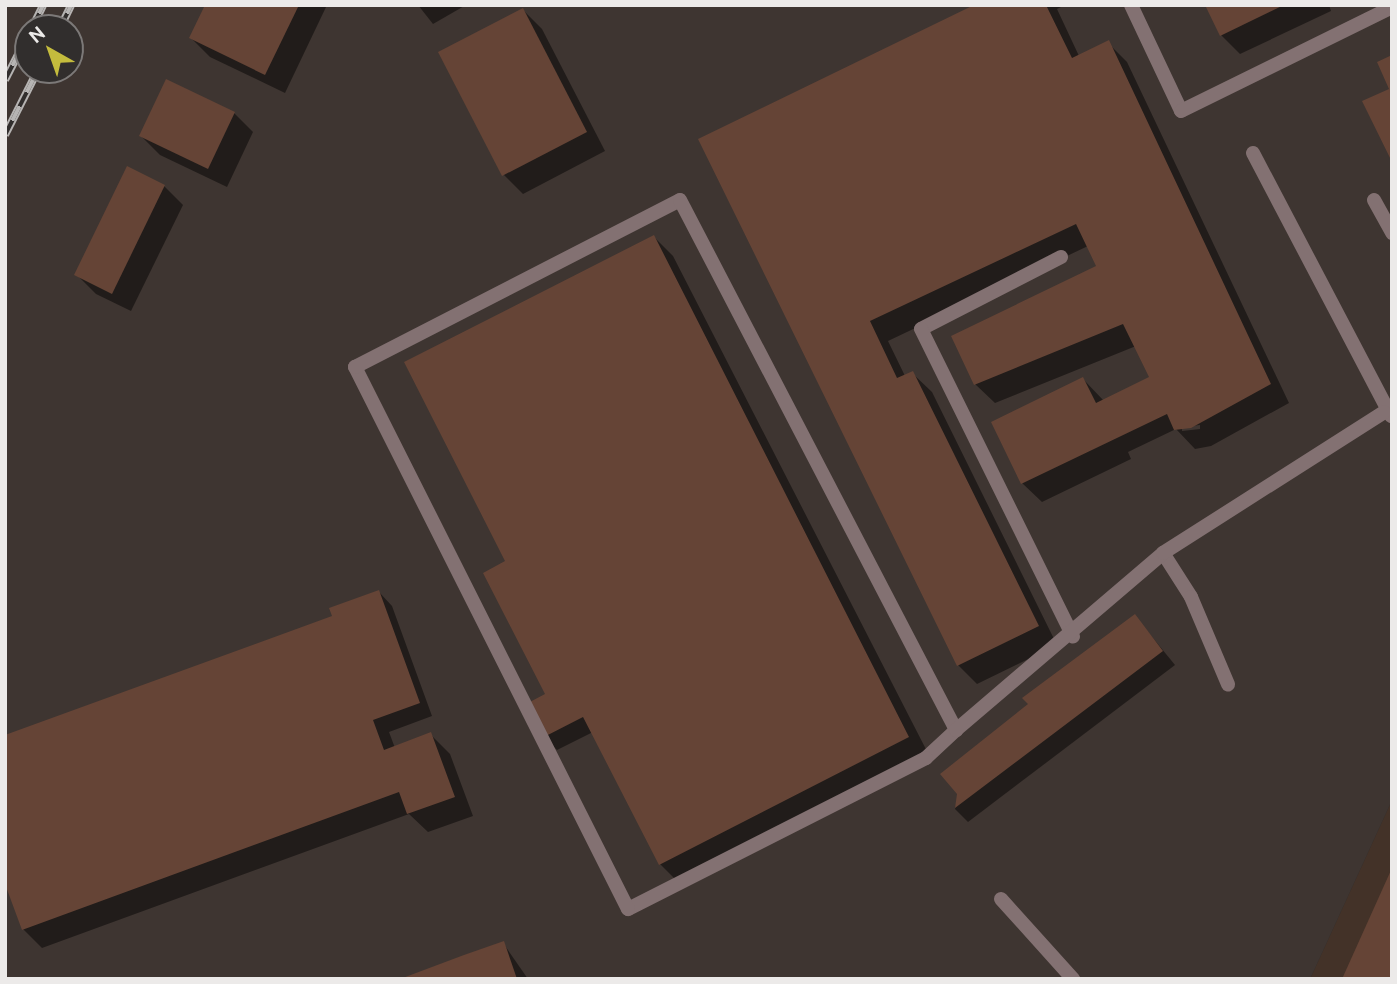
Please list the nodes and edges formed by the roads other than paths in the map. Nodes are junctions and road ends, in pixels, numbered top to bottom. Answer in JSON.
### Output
{"nodes":[{"id":1,"x":1131,"y":5,"type":"edge"},
{"id":2,"x":1392,"y":7,"type":"edge"},
{"id":3,"x":1253,"y":153,"type":"dead end"},
{"id":4,"x":1374,"y":200,"type":"dead end"},
{"id":5,"x":1392,"y":233,"type":"edge"},
{"id":6,"x":1061,"y":257,"type":"dead end"},
{"id":7,"x":1388,"y":415,"type":"edge"},
{"id":8,"x":1163,"y":554,"type":"junction"},
{"id":9,"x":1073,"y":636,"type":"junction"},
{"id":10,"x":1228,"y":684,"type":"dead end"},
{"id":11,"x":956,"y":730,"type":"junction"},
{"id":12,"x":1001,"y":899,"type":"dead end"},
{"id":13,"x":1073,"y":979,"type":"edge"}],
"edges":[{"from":1,"to":2,"type":"lane"},
{"from":3,"to":7,"type":"lane"},
{"from":4,"to":5,"type":"lane"},
{"from":6,"to":9,"type":"lane"},
{"from":7,"to":8,"type":"lane"},
{"from":8,"to":9,"type":"lane"},
{"from":8,"to":10,"type":"lane"},
{"from":9,"to":11,"type":"lane"},
{"from":11,"to":11,"type":"lane"},
{"from":12,"to":13,"type":"lane"}]}
